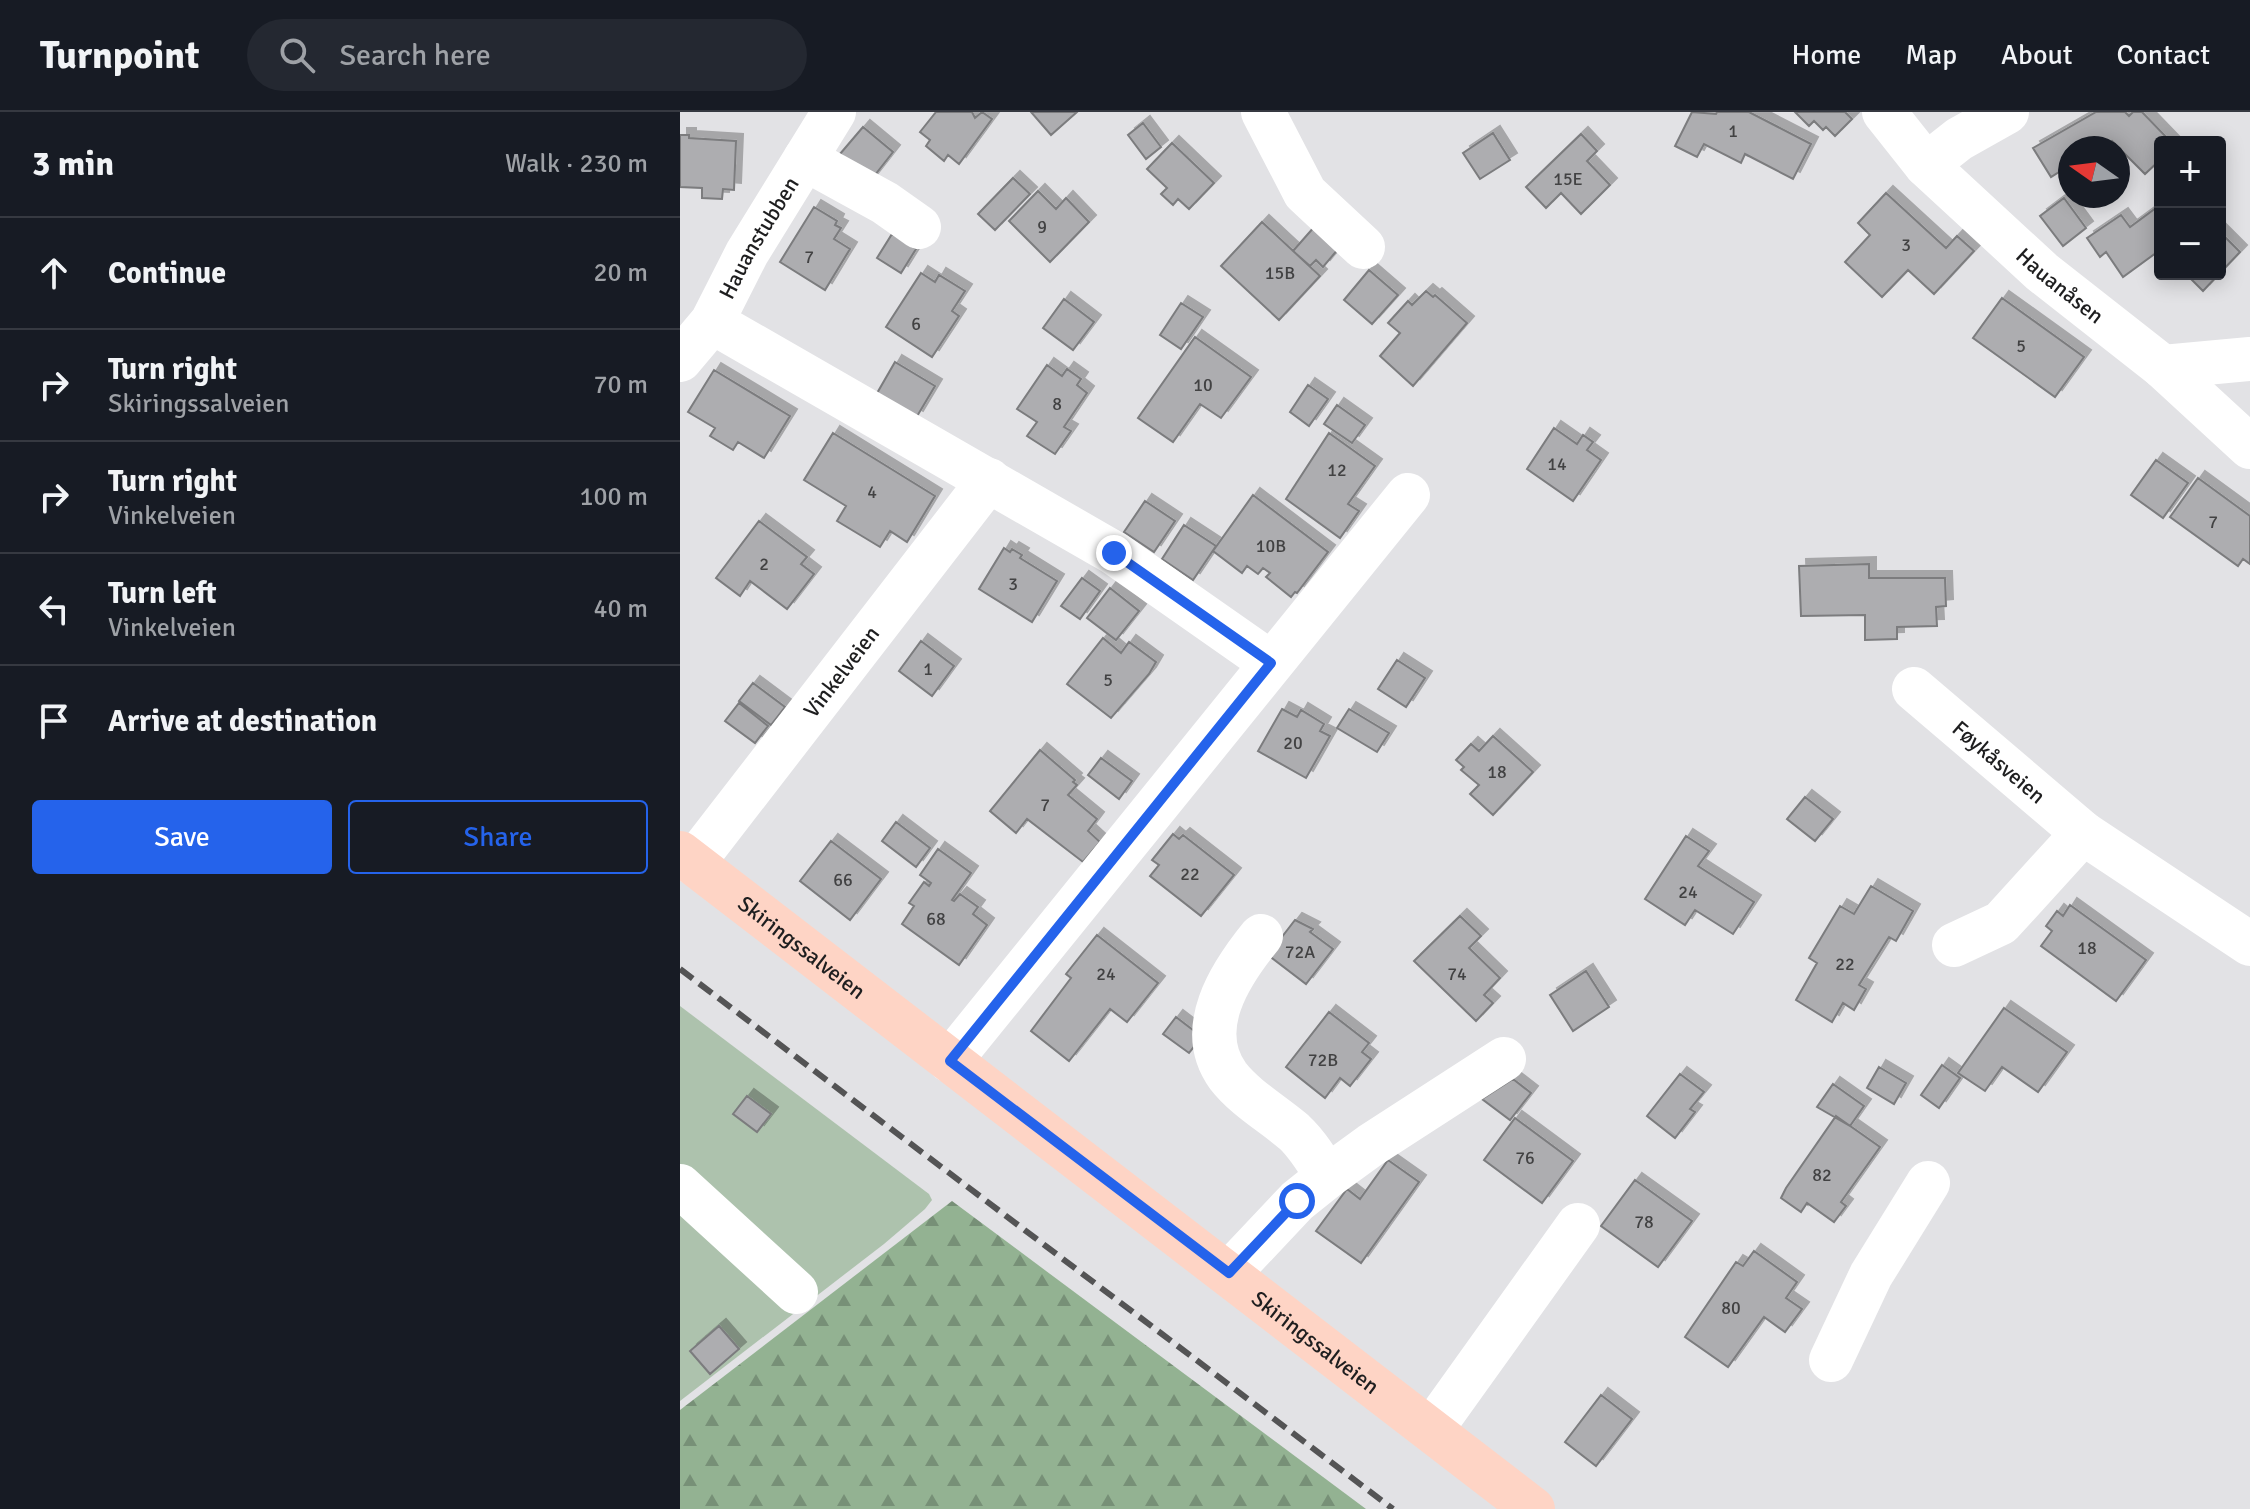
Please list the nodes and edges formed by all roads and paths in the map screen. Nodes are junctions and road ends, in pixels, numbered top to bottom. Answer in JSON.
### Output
{"nodes":[{"id":1,"x":834,"y":112,"type":"edge"},
{"id":2,"x":1263,"y":112,"type":"edge"},
{"id":3,"x":1884,"y":112,"type":"edge"},
{"id":4,"x":2007,"y":112,"type":"edge"},
{"id":5,"x":805,"y":159,"type":"junction"},
{"id":6,"x":1926,"y":165,"type":"junction"},
{"id":7,"x":919,"y":227,"type":"dead end"},
{"id":8,"x":1363,"y":247,"type":"dead end"},
{"id":9,"x":712,"y":322,"type":"junction"},
{"id":10,"x":2250,"y":359,"type":"edge"},
{"id":11,"x":680,"y":360,"type":"edge"},
{"id":12,"x":2163,"y":367,"type":"junction"},
{"id":13,"x":2250,"y":447,"type":"edge"},
{"id":14,"x":989,"y":480,"type":"junction"},
{"id":15,"x":1408,"y":495,"type":"dead end"},
{"id":16,"x":1271,"y":663,"type":"junction"},
{"id":17,"x":1914,"y":689,"type":"dead end"},
{"id":18,"x":2083,"y":833,"type":"junction"},
{"id":19,"x":687,"y":858,"type":"edge"},
{"id":20,"x":1261,"y":936,"type":"dead end"},
{"id":21,"x":2250,"y":944,"type":"edge"},
{"id":22,"x":1954,"y":945,"type":"dead end"},
{"id":23,"x":1504,"y":1059,"type":"dead end"},
{"id":24,"x":950,"y":1061,"type":"junction"},
{"id":25,"x":1327,"y":1177,"type":"junction"},
{"id":26,"x":1928,"y":1183,"type":"dead end"},
{"id":27,"x":680,"y":1186,"type":"edge"},
{"id":28,"x":1578,"y":1225,"type":"dead end"},
{"id":29,"x":1229,"y":1273,"type":"junction"},
{"id":30,"x":796,"y":1292,"type":"dead end"},
{"id":31,"x":1831,"y":1360,"type":"dead end"},
{"id":32,"x":1432,"y":1429,"type":"junction"},
{"id":33,"x":1533,"y":1509,"type":"edge"}],
"edges":[{"from":1,"to":5,"type":"street","name":"Hauanstubben"},
{"from":2,"to":8,"type":"street"},
{"from":3,"to":6,"type":"street","name":"Hauanåsen"},
{"from":4,"to":6,"type":"street"},
{"from":5,"to":7,"type":"street"},
{"from":5,"to":9,"type":"street","name":"Hauanstubben"},
{"from":6,"to":12,"type":"street","name":"Hauanåsen"},
{"from":9,"to":11,"type":"street","name":"Hauanstubben"},
{"from":9,"to":14,"type":"street"},
{"from":10,"to":12,"type":"street"},
{"from":12,"to":13,"type":"street","name":"Hauanåsen"},
{"from":14,"to":16,"type":"street"},
{"from":14,"to":19,"type":"street","name":"Vinkelveien"},
{"from":15,"to":16,"type":"street"},
{"from":16,"to":24,"type":"street"},
{"from":17,"to":18,"type":"street","name":"Føykåsveien"},
{"from":18,"to":21,"type":"street","name":"Føykåsveien"},
{"from":18,"to":22,"type":"street"},
{"from":19,"to":24,"type":"main road","name":"Skiringssalveien"},
{"from":20,"to":25,"type":"street"},
{"from":23,"to":25,"type":"street"},
{"from":24,"to":29,"type":"main road","name":"Skiringssalveien"},
{"from":25,"to":29,"type":"street"},
{"from":26,"to":31,"type":"street"},
{"from":27,"to":30,"type":"street"},
{"from":28,"to":32,"type":"street"},
{"from":29,"to":32,"type":"main road","name":"Skiringssalveien"},
{"from":32,"to":33,"type":"main road","name":"Skiringssalveien"}]}
